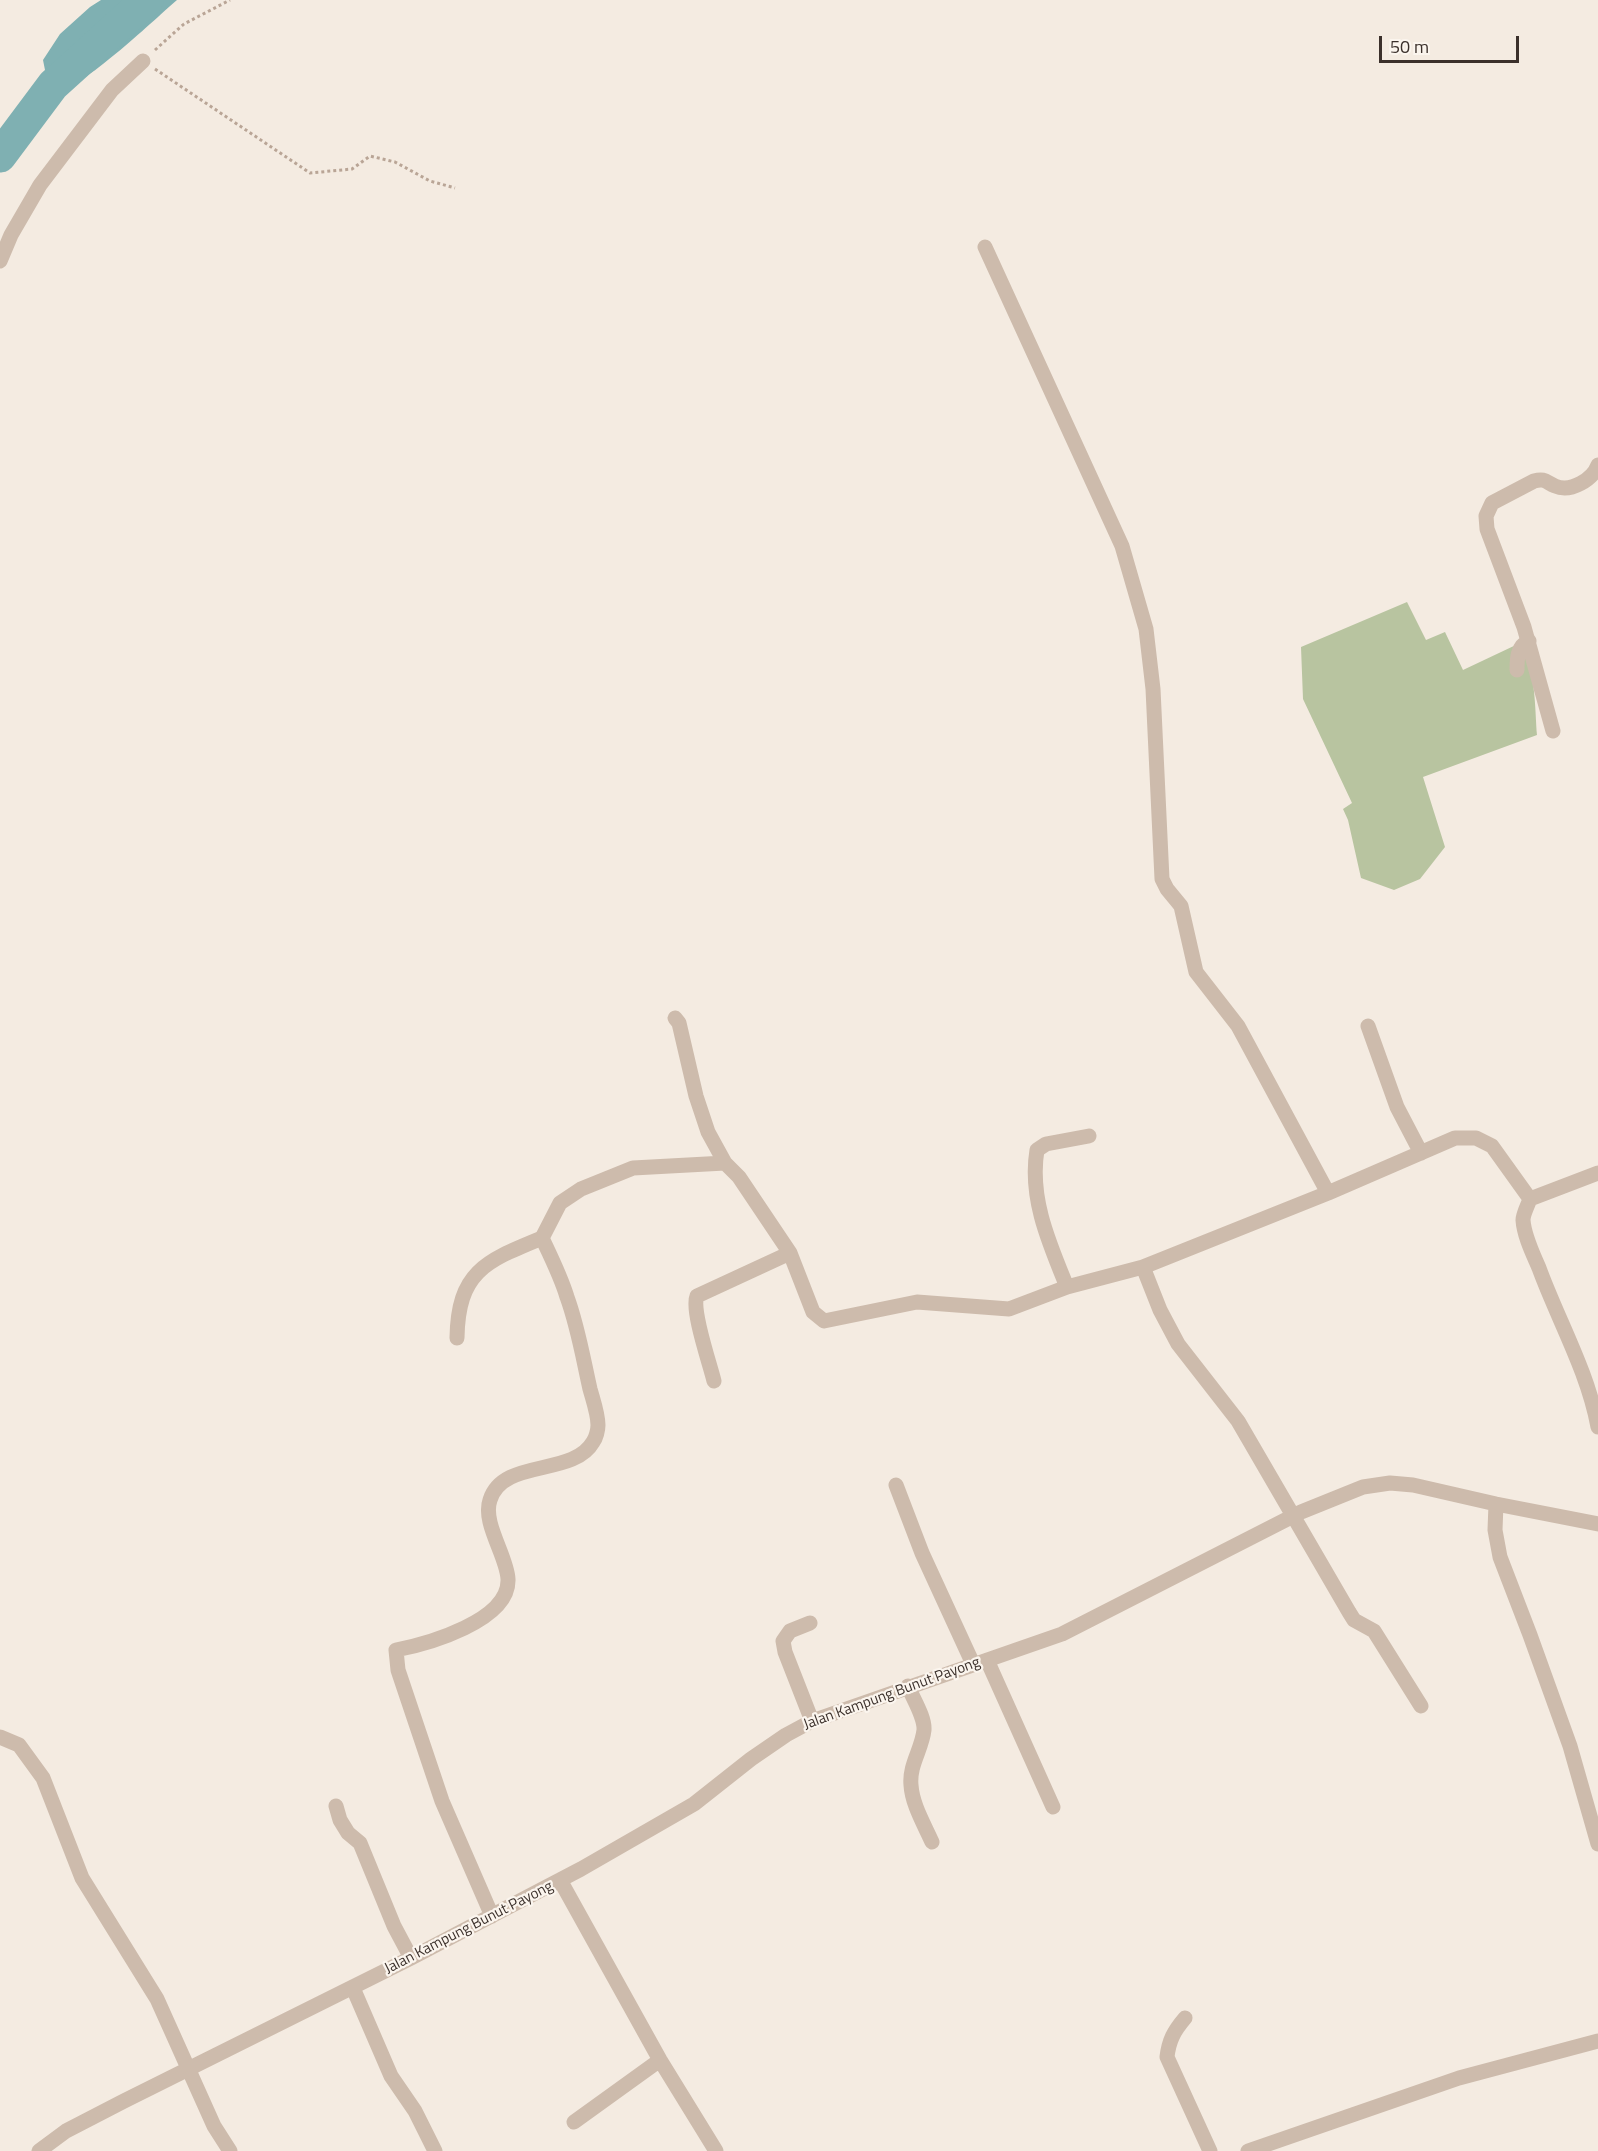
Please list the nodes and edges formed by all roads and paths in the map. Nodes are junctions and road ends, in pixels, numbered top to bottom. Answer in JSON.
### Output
{"nodes":[{"id":1,"x":230,"y":0,"type":"edge"},
{"id":2,"x":143,"y":61,"type":"junction"},
{"id":3,"x":455,"y":188,"type":"dead end"},
{"id":4,"x":985,"y":247,"type":"dead end"},
{"id":5,"x":0,"y":261,"type":"edge"},
{"id":6,"x":1598,"y":465,"type":"edge"},
{"id":7,"x":1529,"y":641,"type":"junction"},
{"id":8,"x":1517,"y":670,"type":"dead end"},
{"id":9,"x":1554,"y":731,"type":"dead end"},
{"id":10,"x":675,"y":1018,"type":"dead end"},
{"id":11,"x":1368,"y":1026,"type":"dead end"},
{"id":12,"x":1089,"y":1136,"type":"dead end"},
{"id":13,"x":1421,"y":1153,"type":"junction"},
{"id":14,"x":725,"y":1163,"type":"junction"},
{"id":15,"x":1598,"y":1173,"type":"edge"},
{"id":16,"x":1328,"y":1193,"type":"junction"},
{"id":17,"x":1530,"y":1199,"type":"junction"},
{"id":18,"x":542,"y":1238,"type":"junction"},
{"id":19,"x":790,"y":1253,"type":"junction"},
{"id":20,"x":1143,"y":1267,"type":"junction"},
{"id":21,"x":1067,"y":1287,"type":"junction"},
{"id":22,"x":457,"y":1338,"type":"dead end"},
{"id":23,"x":714,"y":1381,"type":"dead end"},
{"id":24,"x":1598,"y":1427,"type":"edge"},
{"id":25,"x":896,"y":1485,"type":"dead end"},
{"id":26,"x":1496,"y":1504,"type":"junction"},
{"id":27,"x":1293,"y":1516,"type":"junction"},
{"id":28,"x":1598,"y":1524,"type":"edge"},
{"id":29,"x":810,"y":1623,"type":"dead end"},
{"id":30,"x":980,"y":1662,"type":"junction"},
{"id":31,"x":908,"y":1686,"type":"junction"},
{"id":32,"x":1421,"y":1706,"type":"dead end"},
{"id":33,"x":812,"y":1721,"type":"junction"},
{"id":34,"x":0,"y":1737,"type":"edge"},
{"id":35,"x":336,"y":1806,"type":"dead end"},
{"id":36,"x":1053,"y":1807,"type":"dead end"},
{"id":37,"x":932,"y":1842,"type":"dead end"},
{"id":38,"x":1598,"y":1844,"type":"edge"},
{"id":39,"x":560,"y":1880,"type":"junction"},
{"id":40,"x":492,"y":1916,"type":"junction"},
{"id":41,"x":411,"y":1958,"type":"junction"},
{"id":42,"x":353,"y":1988,"type":"junction"},
{"id":43,"x":1185,"y":2018,"type":"dead end"},
{"id":44,"x":1598,"y":2041,"type":"edge"},
{"id":45,"x":660,"y":2060,"type":"junction"},
{"id":46,"x":187,"y":2069,"type":"junction"},
{"id":47,"x":574,"y":2122,"type":"dead end"},
{"id":48,"x":1286,"y":2145,"type":"edge"},
{"id":49,"x":39,"y":2151,"type":"edge"},
{"id":50,"x":230,"y":2151,"type":"edge"},
{"id":51,"x":435,"y":2151,"type":"edge"},
{"id":52,"x":716,"y":2151,"type":"edge"},
{"id":53,"x":1210,"y":2151,"type":"edge"},
{"id":54,"x":1248,"y":2151,"type":"edge"}],
"edges":[{"from":1,"to":2,"type":"path"},
{"from":2,"to":3,"type":"path"},
{"from":2,"to":5,"type":"street"},
{"from":4,"to":16,"type":"street"},
{"from":6,"to":7,"type":"street"},
{"from":7,"to":8,"type":"street"},
{"from":7,"to":9,"type":"street"},
{"from":10,"to":14,"type":"street"},
{"from":11,"to":13,"type":"street"},
{"from":12,"to":21,"type":"street"},
{"from":13,"to":16,"type":"street"},
{"from":13,"to":17,"type":"street"},
{"from":14,"to":18,"type":"street"},
{"from":14,"to":19,"type":"street"},
{"from":15,"to":17,"type":"street"},
{"from":16,"to":20,"type":"street"},
{"from":17,"to":24,"type":"street"},
{"from":18,"to":22,"type":"street"},
{"from":18,"to":40,"type":"street"},
{"from":19,"to":21,"type":"street"},
{"from":19,"to":23,"type":"street"},
{"from":20,"to":21,"type":"street"},
{"from":20,"to":27,"type":"street"},
{"from":25,"to":30,"type":"street"},
{"from":26,"to":27,"type":"street","name":"Jalan Kampung Bunut Payong"},
{"from":26,"to":28,"type":"street","name":"Jalan Kampung Bunut Payong"},
{"from":26,"to":38,"type":"street"},
{"from":27,"to":30,"type":"street","name":"Jalan Kampung Bunut Payong"},
{"from":27,"to":32,"type":"street"},
{"from":29,"to":33,"type":"street"},
{"from":30,"to":31,"type":"street","name":"Jalan Kampung Bunut Payong"},
{"from":30,"to":36,"type":"street"},
{"from":31,"to":33,"type":"street","name":"Jalan Kampung Bunut Payong"},
{"from":31,"to":37,"type":"street"},
{"from":33,"to":39,"type":"street","name":"Jalan Kampung Bunut Payong"},
{"from":34,"to":46,"type":"street"},
{"from":35,"to":41,"type":"street"},
{"from":39,"to":40,"type":"street","name":"Jalan Kampung Bunut Payong"},
{"from":39,"to":45,"type":"street"},
{"from":40,"to":41,"type":"street","name":"Jalan Kampung Bunut Payong"},
{"from":41,"to":42,"type":"street","name":"Jalan Kampung Bunut Payong"},
{"from":42,"to":46,"type":"street","name":"Jalan Kampung Bunut Payong"},
{"from":42,"to":51,"type":"street"},
{"from":43,"to":53,"type":"street"},
{"from":44,"to":48,"type":"street"},
{"from":45,"to":47,"type":"street"},
{"from":45,"to":52,"type":"street"},
{"from":46,"to":49,"type":"street","name":"Jalan Kampung Bunut Payong"},
{"from":46,"to":50,"type":"street"},
{"from":48,"to":54,"type":"street"}]}
